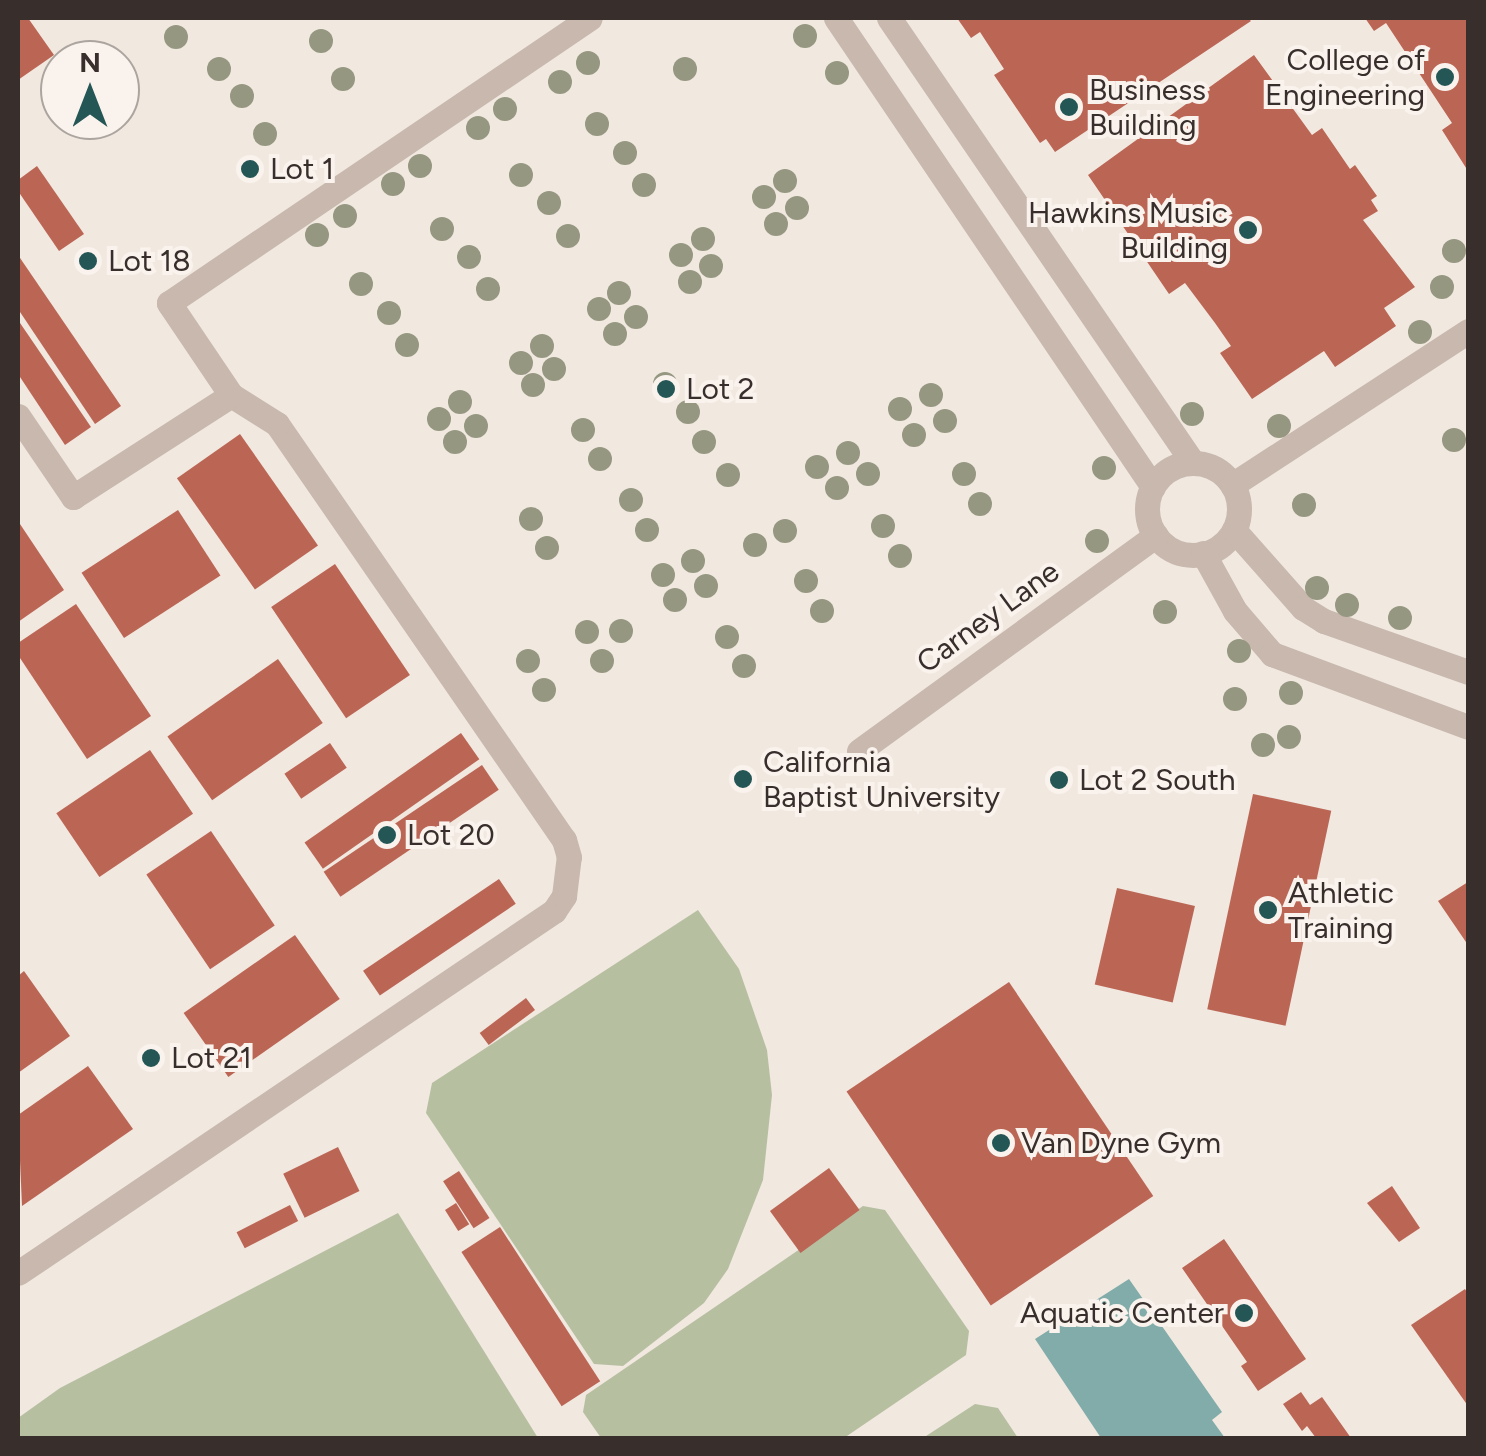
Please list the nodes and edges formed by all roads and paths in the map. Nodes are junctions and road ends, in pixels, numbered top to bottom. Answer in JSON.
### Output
{"nodes":[{"id":1,"x":590,"y":18,"type":"edge"},
{"id":2,"x":836,"y":18,"type":"edge"},
{"id":3,"x":889,"y":18,"type":"edge"},
{"id":4,"x":1468,"y":331,"type":"edge"},
{"id":5,"x":230,"y":396,"type":"junction"},
{"id":6,"x":18,"y":416,"type":"edge"},
{"id":7,"x":1192,"y":463,"type":"junction"},
{"id":8,"x":1232,"y":485,"type":"junction"},
{"id":9,"x":1153,"y":487,"type":"junction"},
{"id":10,"x":1234,"y":530,"type":"junction"},
{"id":11,"x":1156,"y":535,"type":"junction"},
{"id":12,"x":1203,"y":553,"type":"junction"},
{"id":13,"x":1468,"y":672,"type":"edge"},
{"id":14,"x":1468,"y":727,"type":"edge"},
{"id":15,"x":859,"y":752,"type":"dead end"},
{"id":16,"x":18,"y":1272,"type":"edge"}],
"edges":[{"from":1,"to":5,"type":"lane"},
{"from":2,"to":9,"type":"lane"},
{"from":3,"to":7,"type":"lane"},
{"from":4,"to":8,"type":"lane"},
{"from":5,"to":6,"type":"lane"},
{"from":5,"to":16,"type":"lane"},
{"from":7,"to":8,"type":"lane"},
{"from":7,"to":9,"type":"lane"},
{"from":8,"to":10,"type":"lane"},
{"from":9,"to":11,"type":"lane"},
{"from":10,"to":12,"type":"lane"},
{"from":10,"to":13,"type":"lane"},
{"from":11,"to":12,"type":"lane"},
{"from":11,"to":15,"type":"lane","name":"Carney Lane"},
{"from":12,"to":14,"type":"lane"}]}
